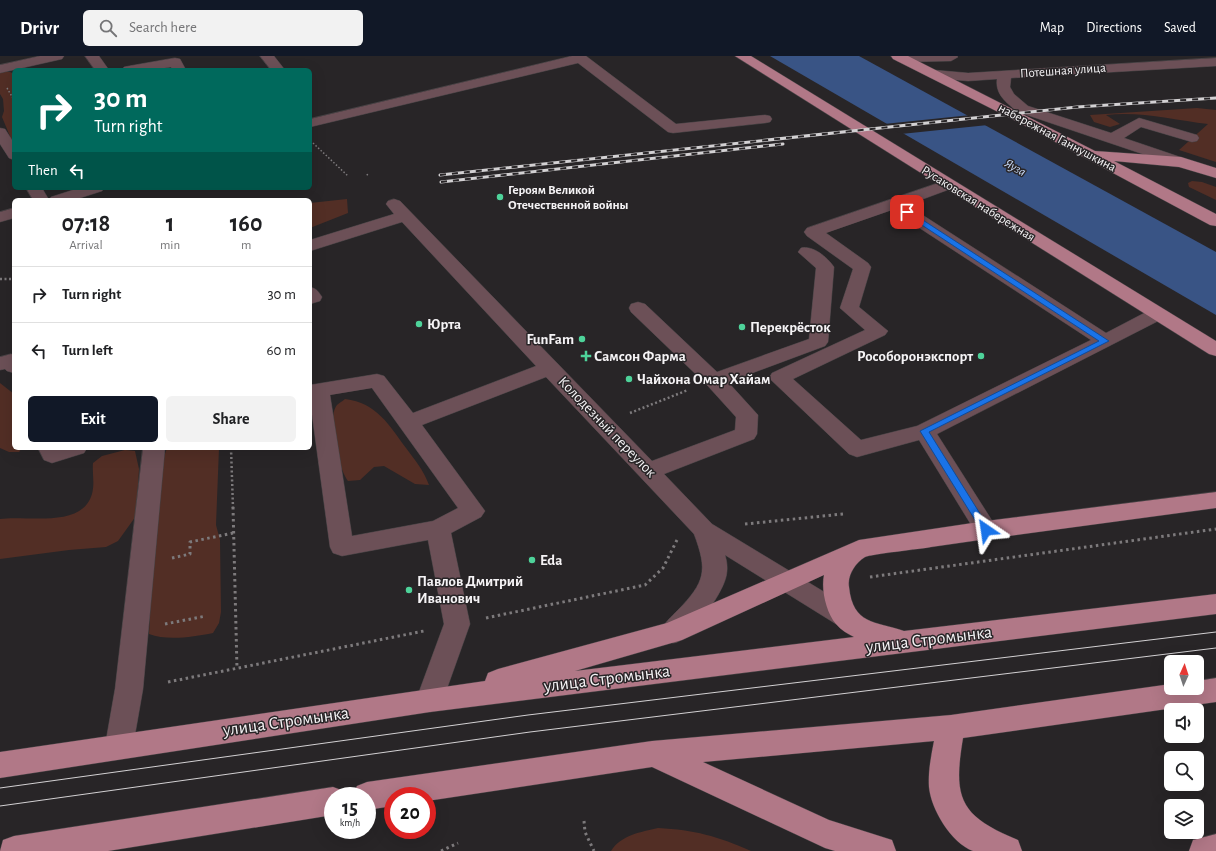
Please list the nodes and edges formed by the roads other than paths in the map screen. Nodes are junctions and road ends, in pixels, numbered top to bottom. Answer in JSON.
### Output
{"nodes":[{"id":1,"x":57,"y":56,"type":"edge"},
{"id":2,"x":92,"y":56,"type":"edge"},
{"id":3,"x":267,"y":56,"type":"edge"},
{"id":4,"x":742,"y":56,"type":"edge"},
{"id":5,"x":900,"y":57,"type":"edge"},
{"id":6,"x":951,"y":57,"type":"edge"},
{"id":7,"x":1216,"y":62,"type":"edge"},
{"id":8,"x":23,"y":67,"type":"edge"},
{"id":9,"x":101,"y":68,"type":"edge"},
{"id":10,"x":140,"y":68,"type":"edge"},
{"id":11,"x":178,"y":68,"type":"edge"},
{"id":12,"x":276,"y":68,"type":"edge"},
{"id":13,"x":0,"y":69,"type":"edge"},
{"id":14,"x":934,"y":74,"type":"junction"},
{"id":15,"x":1005,"y":75,"type":"junction"},
{"id":16,"x":995,"y":105,"type":"junction"},
{"id":17,"x":312,"y":119,"type":"edge"},
{"id":18,"x":765,"y":119,"type":"dead end"},
{"id":19,"x":0,"y":132,"type":"edge"},
{"id":20,"x":1192,"y":138,"type":"dead end"},
{"id":21,"x":1112,"y":139,"type":"junction"},
{"id":22,"x":12,"y":152,"type":"edge"},
{"id":23,"x":1089,"y":154,"type":"junction"},
{"id":24,"x":1175,"y":172,"type":"junction"},
{"id":25,"x":1216,"y":174,"type":"edge"},
{"id":26,"x":947,"y":185,"type":"junction"},
{"id":27,"x":89,"y":190,"type":"edge"},
{"id":28,"x":63,"y":198,"type":"edge"},
{"id":29,"x":894,"y":204,"type":"junction"},
{"id":30,"x":1200,"y":212,"type":"junction"},
{"id":31,"x":12,"y":214,"type":"edge"},
{"id":32,"x":0,"y":217,"type":"edge"},
{"id":33,"x":1216,"y":221,"type":"edge"},
{"id":34,"x":312,"y":245,"type":"edge"},
{"id":35,"x":807,"y":252,"type":"dead end"},
{"id":36,"x":638,"y":308,"type":"dead end"},
{"id":37,"x":1157,"y":314,"type":"junction"},
{"id":38,"x":1105,"y":341,"type":"junction"},
{"id":39,"x":1216,"y":350,"type":"edge"},
{"id":40,"x":12,"y":362,"type":"edge"},
{"id":41,"x":0,"y":364,"type":"edge"},
{"id":42,"x":550,"y":368,"type":"junction"},
{"id":43,"x":714,"y":380,"type":"junction"},
{"id":44,"x":315,"y":391,"type":"edge"},
{"id":45,"x":409,"y":422,"type":"junction"},
{"id":46,"x":924,"y":431,"type":"junction"},
{"id":47,"x":50,"y":450,"type":"edge"},
{"id":48,"x":69,"y":450,"type":"edge"},
{"id":49,"x":154,"y":450,"type":"edge"},
{"id":50,"x":649,"y":471,"type":"junction"},
{"id":51,"x":1216,"y":500,"type":"edge"},
{"id":52,"x":438,"y":530,"type":"junction"},
{"id":53,"x":704,"y":530,"type":"junction"},
{"id":54,"x":986,"y":530,"type":"junction"},
{"id":55,"x":859,"y":549,"type":"junction"},
{"id":56,"x":786,"y":581,"type":"junction"},
{"id":57,"x":1216,"y":604,"type":"edge"},
{"id":58,"x":845,"y":617,"type":"junction"},
{"id":59,"x":673,"y":632,"type":"junction"},
{"id":60,"x":927,"y":640,"type":"junction"},
{"id":61,"x":1216,"y":690,"type":"edge"},
{"id":62,"x":430,"y":700,"type":"junction"},
{"id":63,"x":951,"y":727,"type":"junction"},
{"id":64,"x":119,"y":746,"type":"junction"},
{"id":65,"x":652,"y":754,"type":"junction"},
{"id":66,"x":0,"y":765,"type":"edge"},
{"id":67,"x":376,"y":795,"type":"edge"},
{"id":68,"x":324,"y":802,"type":"edge"},
{"id":69,"x":1216,"y":849,"type":"edge"},
{"id":70,"x":14,"y":851,"type":"edge"},
{"id":71,"x":881,"y":851,"type":"edge"},
{"id":72,"x":1007,"y":851,"type":"edge"},
{"id":73,"x":1204,"y":851,"type":"edge"}],
"edges":[{"from":1,"to":8,"type":"street"},
{"from":2,"to":9,"type":"street"},
{"from":3,"to":12,"type":"street"},
{"from":4,"to":26,"type":"main road","name":"Русаковская набережная"},
{"from":5,"to":6,"type":"street"},
{"from":5,"to":14,"type":"main road","name":"набережная Ганнушкина"},
{"from":7,"to":15,"type":"street","name":"Потешная улица"},
{"from":8,"to":13,"type":"street"},
{"from":10,"to":11,"type":"street"},
{"from":14,"to":15,"type":"street","name":"Потешная улица"},
{"from":14,"to":16,"type":"main road","name":"набережная Ганнушкина"},
{"from":15,"to":16,"type":"street","name":"Потешная улица"},
{"from":15,"to":21,"type":"street"},
{"from":16,"to":23,"type":"main road","name":"набережная Ганнушкина"},
{"from":17,"to":18,"type":"street"},
{"from":19,"to":22,"type":"street"},
{"from":20,"to":21,"type":"street"},
{"from":21,"to":24,"type":"street"},
{"from":23,"to":24,"type":"main road"},
{"from":23,"to":30,"type":"main road","name":"набережная Ганнушкина"},
{"from":24,"to":25,"type":"main road"},
{"from":24,"to":30,"type":"main road"},
{"from":26,"to":29,"type":"street"},
{"from":26,"to":37,"type":"main road","name":"Русаковская набережная"},
{"from":27,"to":28,"type":"street"},
{"from":29,"to":38,"type":"street"},
{"from":29,"to":46,"type":"street"},
{"from":30,"to":33,"type":"main road","name":"набережная Ганнушкина"},
{"from":31,"to":32,"type":"street"},
{"from":34,"to":42,"type":"street","name":"Колодезный переулок"},
{"from":35,"to":43,"type":"street"},
{"from":36,"to":43,"type":"street"},
{"from":37,"to":38,"type":"street"},
{"from":37,"to":39,"type":"main road","name":"Русаковская набережная"},
{"from":38,"to":46,"type":"street"},
{"from":40,"to":41,"type":"street"},
{"from":42,"to":45,"type":"street"},
{"from":42,"to":50,"type":"street","name":"Колодезный переулок"},
{"from":43,"to":50,"type":"street"},
{"from":44,"to":45,"type":"street"},
{"from":44,"to":52,"type":"street"},
{"from":45,"to":52,"type":"street"},
{"from":46,"to":54,"type":"street"},
{"from":47,"to":48,"type":"street"},
{"from":49,"to":64,"type":"street"},
{"from":50,"to":53,"type":"street","name":"Колодезный переулок"},
{"from":51,"to":54,"type":"main road"},
{"from":52,"to":62,"type":"street"},
{"from":53,"to":56,"type":"street","name":"Колодезный переулок"},
{"from":53,"to":59,"type":"street"},
{"from":54,"to":55,"type":"main road"},
{"from":55,"to":56,"type":"main road"},
{"from":55,"to":58,"type":"main road"},
{"from":56,"to":58,"type":"street","name":"Колодезный переулок"},
{"from":56,"to":59,"type":"main road"},
{"from":57,"to":60,"type":"main road","name":"улица Стромынка"},
{"from":58,"to":60,"type":"main road"},
{"from":59,"to":62,"type":"main road"},
{"from":60,"to":62,"type":"main road","name":"улица Стромынка"},
{"from":61,"to":63,"type":"main road"},
{"from":62,"to":64,"type":"main road","name":"улица Стромынка"},
{"from":63,"to":65,"type":"main road"},
{"from":63,"to":72,"type":"main road"},
{"from":64,"to":66,"type":"main road","name":"улица Стромынка"},
{"from":65,"to":67,"type":"main road"},
{"from":65,"to":71,"type":"main road"},
{"from":68,"to":70,"type":"main road"},
{"from":69,"to":73,"type":"main road"}]}
